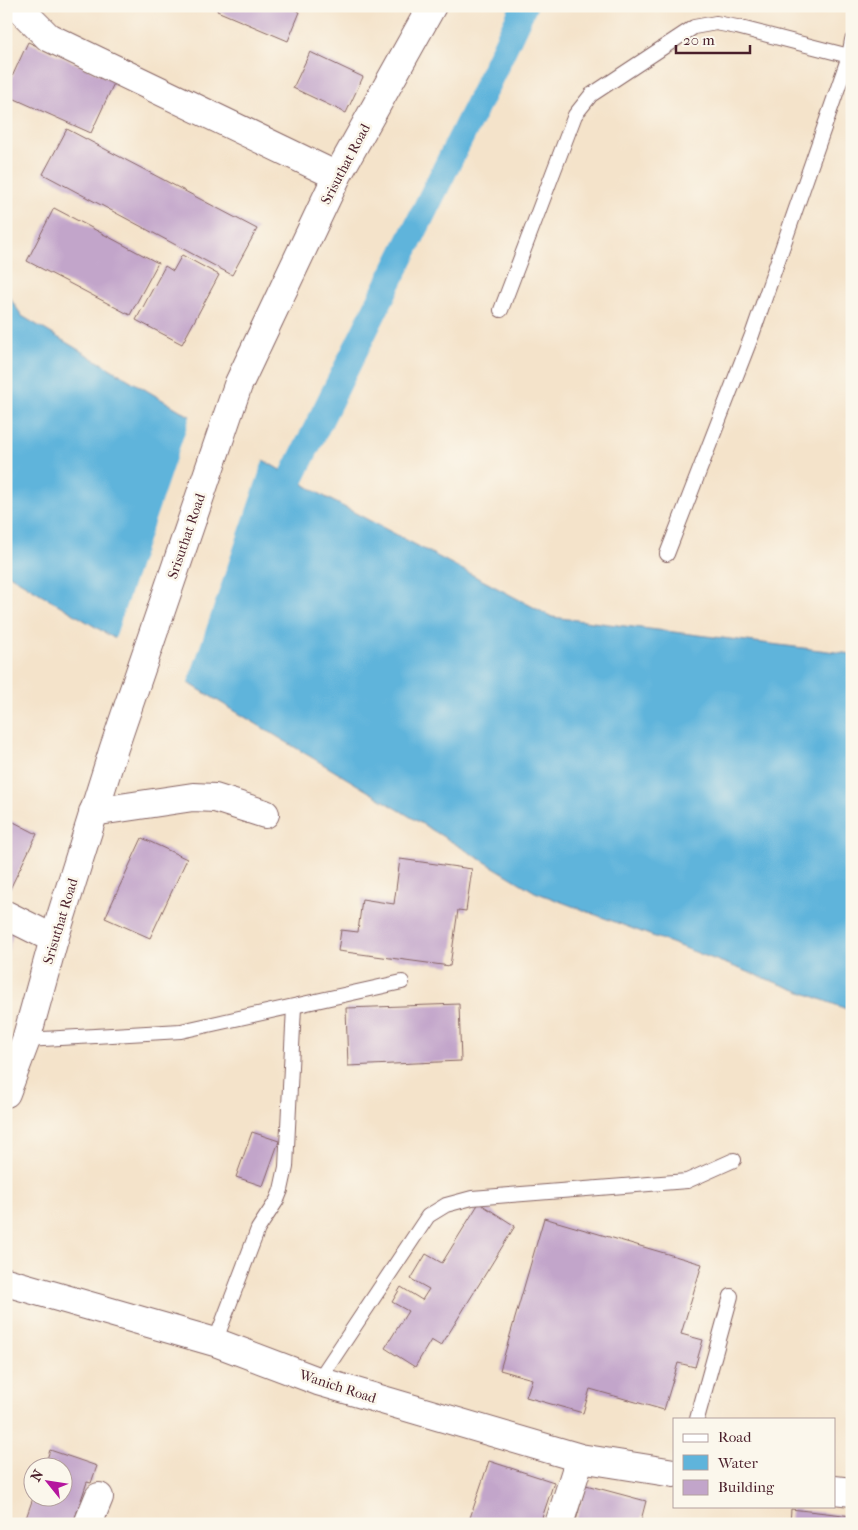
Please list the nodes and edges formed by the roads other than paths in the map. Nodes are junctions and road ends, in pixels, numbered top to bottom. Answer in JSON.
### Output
{"nodes":[{"id":1,"x":17,"y":6,"type":"edge"},
{"id":2,"x":432,"y":6,"type":"edge"},
{"id":3,"x":852,"y":40,"type":"edge"},
{"id":4,"x":849,"y":56,"type":"junction"},
{"id":5,"x":337,"y":176,"type":"junction"},
{"id":6,"x":501,"y":310,"type":"dead end"},
{"id":7,"x":667,"y":554,"type":"dead end"},
{"id":8,"x":93,"y":812,"type":"junction"},
{"id":9,"x":265,"y":814,"type":"dead end"},
{"id":10,"x":6,"y":915,"type":"edge"},
{"id":11,"x":54,"y":939,"type":"junction"},
{"id":12,"x":402,"y":982,"type":"dead end"},
{"id":13,"x":294,"y":1007,"type":"junction"},
{"id":14,"x":26,"y":1040,"type":"junction"},
{"id":15,"x":6,"y":1093,"type":"edge"},
{"id":16,"x":734,"y":1160,"type":"dead end"},
{"id":17,"x":6,"y":1282,"type":"edge"},
{"id":18,"x":731,"y":1296,"type":"dead end"},
{"id":19,"x":215,"y":1342,"type":"junction"},
{"id":20,"x":318,"y":1381,"type":"junction"},
{"id":21,"x":697,"y":1418,"type":"edge"},
{"id":22,"x":580,"y":1458,"type":"junction"},
{"id":23,"x":673,"y":1472,"type":"edge"},
{"id":24,"x":836,"y":1490,"type":"edge"},
{"id":25,"x":852,"y":1492,"type":"edge"},
{"id":26,"x":99,"y":1497,"type":"dead end"},
{"id":27,"x":88,"y":1524,"type":"edge"},
{"id":28,"x":559,"y":1524,"type":"edge"}],
"edges":[{"from":1,"to":5,"type":"street"},
{"from":2,"to":5,"type":"street","name":"Srisuthat Road"},
{"from":3,"to":4,"type":"lane"},
{"from":4,"to":6,"type":"lane"},
{"from":4,"to":7,"type":"lane"},
{"from":5,"to":8,"type":"street","name":"Srisuthat Road"},
{"from":8,"to":9,"type":"street"},
{"from":8,"to":11,"type":"street","name":"Srisuthat Road"},
{"from":10,"to":11,"type":"street"},
{"from":11,"to":14,"type":"street","name":"Srisuthat Road"},
{"from":12,"to":13,"type":"lane"},
{"from":13,"to":14,"type":"lane"},
{"from":13,"to":19,"type":"lane"},
{"from":14,"to":15,"type":"street","name":"Srisuthat Road"},
{"from":16,"to":20,"type":"lane"},
{"from":17,"to":19,"type":"street","name":"Wanich Road"},
{"from":18,"to":21,"type":"lane"},
{"from":19,"to":20,"type":"street","name":"Wanich Road"},
{"from":20,"to":22,"type":"street","name":"Wanich Road"},
{"from":22,"to":23,"type":"street","name":"Wanich Road"},
{"from":22,"to":28,"type":"street"},
{"from":24,"to":25,"type":"street"},
{"from":26,"to":27,"type":"street"}]}
